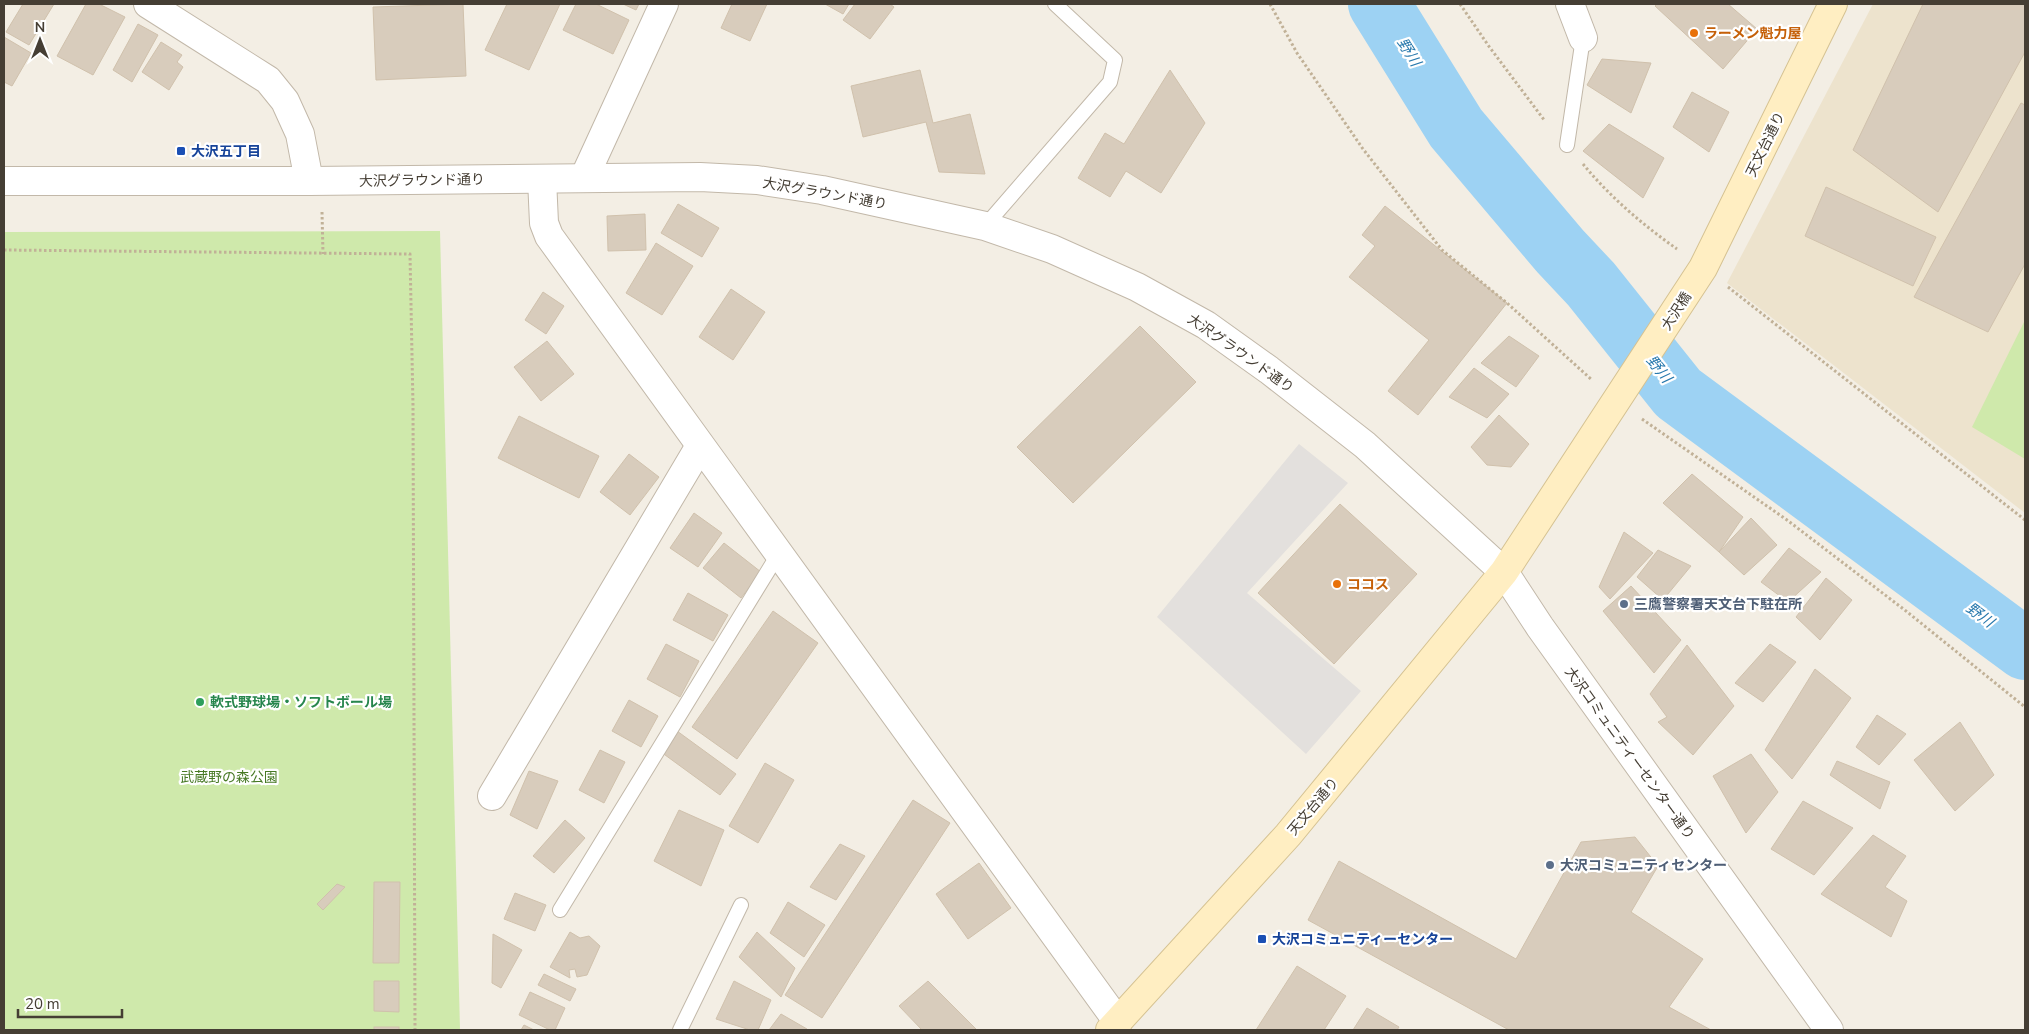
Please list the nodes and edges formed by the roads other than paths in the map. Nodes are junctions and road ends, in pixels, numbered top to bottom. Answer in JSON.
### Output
{"nodes":[{"id":1,"x":148,"y":4,"type":"edge"},
{"id":2,"x":664,"y":4,"type":"edge"},
{"id":3,"x":1055,"y":4,"type":"edge"},
{"id":4,"x":1570,"y":4,"type":"edge"},
{"id":5,"x":1833,"y":4,"type":"edge"},
{"id":6,"x":1583,"y":38,"type":"joint"},
{"id":7,"x":1567,"y":145,"type":"dead end"},
{"id":8,"x":584,"y":178,"type":"junction"},
{"id":9,"x":542,"y":179,"type":"junction"},
{"id":10,"x":4,"y":181,"type":"edge"},
{"id":11,"x":309,"y":181,"type":"junction"},
{"id":12,"x":985,"y":226,"type":"junction"},
{"id":13,"x":1698,"y":275,"type":"joint"},
{"id":14,"x":700,"y":446,"type":"junction"},
{"id":15,"x":779,"y":553,"type":"junction"},
{"id":16,"x":1504,"y":572,"type":"junction"},
{"id":17,"x":492,"y":796,"type":"dead end"},
{"id":18,"x":741,"y":905,"type":"dead end"},
{"id":19,"x":560,"y":910,"type":"dead end"},
{"id":20,"x":1118,"y":1027,"type":"edge"},
{"id":21,"x":1825,"y":1028,"type":"edge"},
{"id":22,"x":680,"y":1030,"type":"edge"}],
"edges":[{"from":1,"to":11,"type":"street"},
{"from":2,"to":8,"type":"street"},
{"from":3,"to":12,"type":"lane"},
{"from":4,"to":6,"type":"street"},
{"from":5,"to":13,"type":"main road","name":"天文台通り"},
{"from":6,"to":7,"type":"lane"},
{"from":8,"to":9,"type":"street","name":"大沢グラウンド通り"},
{"from":8,"to":12,"type":"street","name":"大沢グラウンド通り"},
{"from":9,"to":11,"type":"street","name":"大沢グラウンド通り"},
{"from":9,"to":14,"type":"street"},
{"from":10,"to":11,"type":"street","name":"大沢グラウンド通り"},
{"from":12,"to":16,"type":"street","name":"大沢グラウンド通り"},
{"from":13,"to":16,"type":"main road","name":"大沢橋"},
{"from":14,"to":15,"type":"street"},
{"from":14,"to":17,"type":"street"},
{"from":15,"to":19,"type":"lane"},
{"from":15,"to":20,"type":"street"},
{"from":16,"to":20,"type":"main road","name":"天文台通り"},
{"from":16,"to":21,"type":"street","name":"大沢コミュニティーセンター通り"},
{"from":18,"to":22,"type":"lane"}]}
